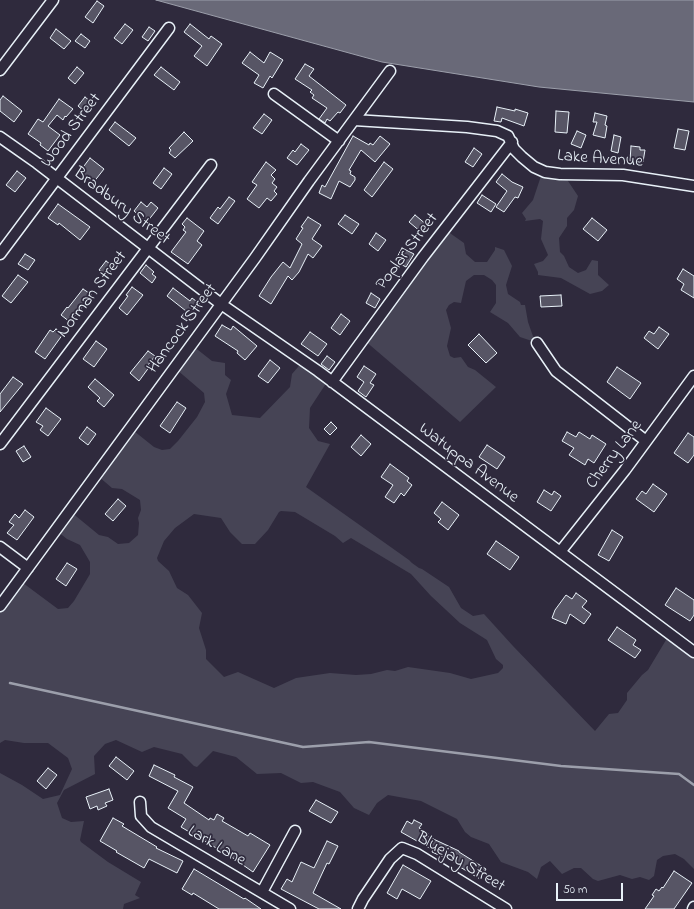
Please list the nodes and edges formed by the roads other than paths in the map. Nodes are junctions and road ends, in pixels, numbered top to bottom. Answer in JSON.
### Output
{"nodes":[{"id":1,"x":53,"y":0,"type":"edge"},
{"id":2,"x":169,"y":28,"type":"dead end"},
{"id":3,"x":0,"y":70,"type":"edge"},
{"id":4,"x":390,"y":71,"type":"dead end"},
{"id":5,"x":274,"y":94,"type":"dead end"},
{"id":6,"x":354,"y":120,"type":"junction"},
{"id":7,"x":0,"y":137,"type":"edge"},
{"id":8,"x":339,"y":141,"type":"junction"},
{"id":9,"x":512,"y":142,"type":"junction"},
{"id":10,"x":211,"y":165,"type":"dead end"},
{"id":11,"x":56,"y":178,"type":"junction"},
{"id":12,"x":694,"y":186,"type":"edge"},
{"id":13,"x":148,"y":248,"type":"junction"},
{"id":14,"x":0,"y":254,"type":"edge"},
{"id":15,"x":221,"y":304,"type":"junction"},
{"id":16,"x":537,"y":343,"type":"dead end"},
{"id":17,"x":694,"y":376,"type":"edge"},
{"id":18,"x":332,"y":382,"type":"junction"},
{"id":19,"x":646,"y":441,"type":"junction"},
{"id":20,"x":0,"y":444,"type":"edge"},
{"id":21,"x":0,"y":547,"type":"edge"},
{"id":22,"x":560,"y":552,"type":"junction"},
{"id":23,"x":28,"y":568,"type":"junction"},
{"id":24,"x":0,"y":606,"type":"edge"},
{"id":25,"x":694,"y":652,"type":"edge"},
{"id":26,"x":140,"y":802,"type":"dead end"},
{"id":27,"x":295,"y":831,"type":"dead end"},
{"id":28,"x":262,"y":892,"type":"junction"},
{"id":29,"x":290,"y":909,"type":"edge"},
{"id":30,"x":358,"y":909,"type":"edge"},
{"id":31,"x":506,"y":909,"type":"edge"}],
"edges":[{"from":1,"to":3,"type":"street"},
{"from":2,"to":11,"type":"street","name":"Wood Street"},
{"from":4,"to":6,"type":"street","name":"Hancock Street"},
{"from":5,"to":8,"type":"street"},
{"from":6,"to":8,"type":"street","name":"Hancock Street"},
{"from":6,"to":9,"type":"street","name":"Lake Avenue"},
{"from":7,"to":11,"type":"street","name":"Bradbury Street"},
{"from":8,"to":15,"type":"street","name":"Hancock Street"},
{"from":9,"to":12,"type":"street","name":"Lake Avenue"},
{"from":9,"to":18,"type":"street","name":"Poplar Street"},
{"from":10,"to":13,"type":"street","name":"Norman Street"},
{"from":11,"to":13,"type":"street","name":"Bradbury Street"},
{"from":11,"to":14,"type":"street","name":"Wood Street"},
{"from":13,"to":15,"type":"street","name":"Bradbury Street"},
{"from":13,"to":20,"type":"street","name":"Norman Street"},
{"from":15,"to":18,"type":"street","name":"Watuppa Avenue"},
{"from":15,"to":23,"type":"street","name":"Hancock Street"},
{"from":16,"to":19,"type":"street"},
{"from":17,"to":19,"type":"street","name":"Cherry Lane"},
{"from":18,"to":22,"type":"street","name":"Watuppa Avenue"},
{"from":19,"to":22,"type":"street","name":"Cherry Lane"},
{"from":21,"to":23,"type":"street"},
{"from":22,"to":25,"type":"street","name":"Watuppa Avenue"},
{"from":23,"to":24,"type":"street","name":"Hancock Street"},
{"from":26,"to":28,"type":"street","name":"Lark Lane"},
{"from":27,"to":28,"type":"street"},
{"from":28,"to":29,"type":"street","name":"Lark Lane"},
{"from":30,"to":31,"type":"street","name":"Bluejay Street"}]}
